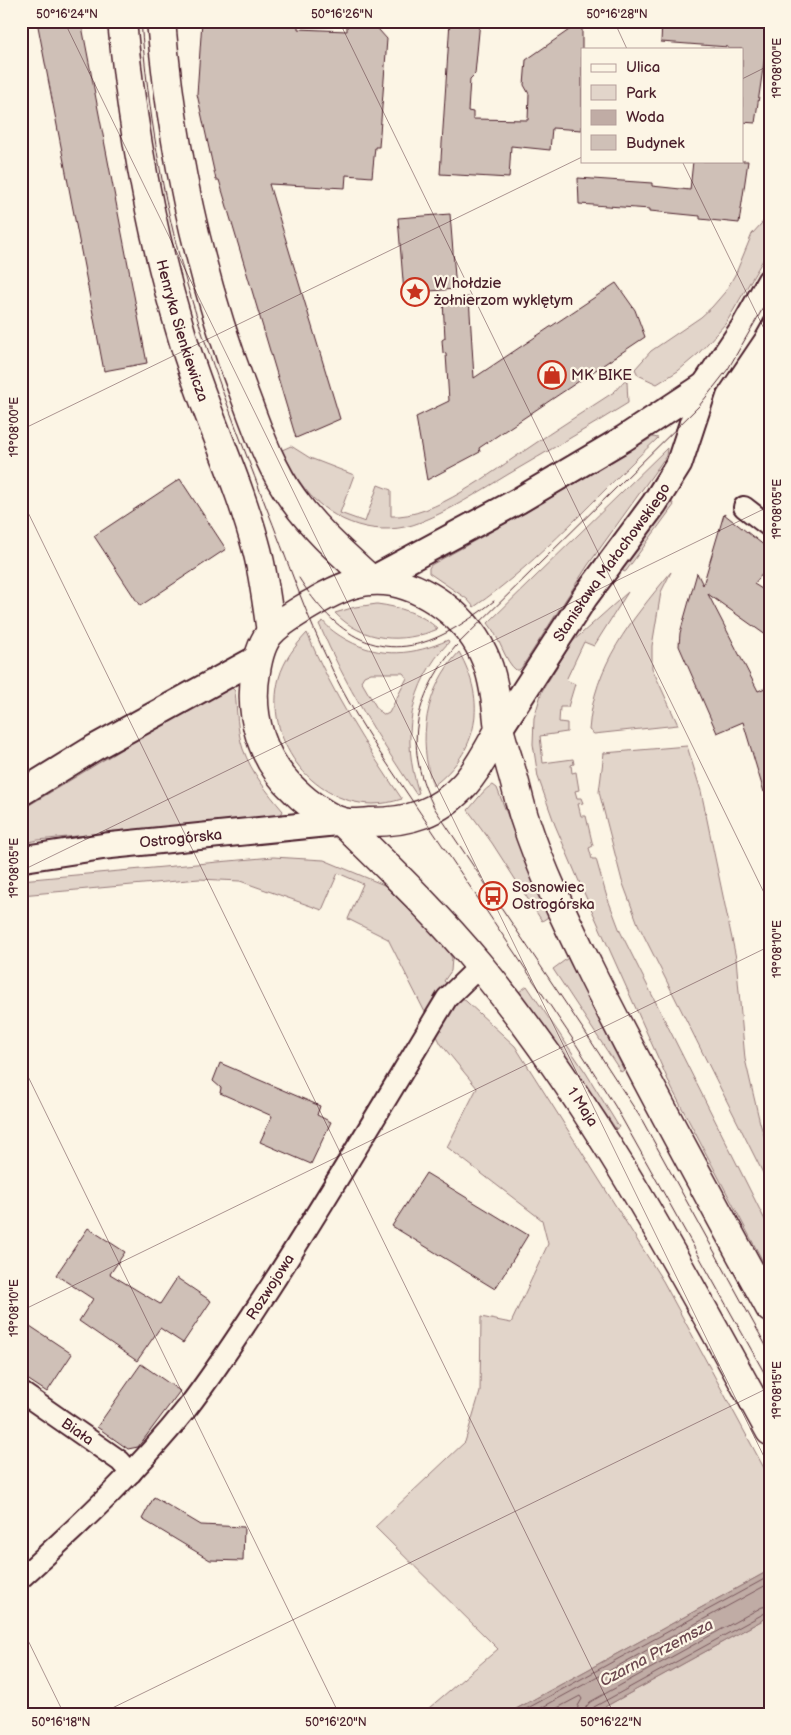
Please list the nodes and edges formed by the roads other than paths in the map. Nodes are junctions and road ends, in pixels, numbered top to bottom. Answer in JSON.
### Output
{"nodes":[{"id":1,"x":122,"y":21,"type":"edge"},
{"id":2,"x":162,"y":21,"type":"edge"},
{"id":3,"x":770,"y":281,"type":"edge"},
{"id":4,"x":706,"y":384,"type":"junction"},
{"id":5,"x":744,"y":507,"type":"dead end"},
{"id":6,"x":770,"y":527,"type":"edge"},
{"id":7,"x":371,"y":580,"type":"junction"},
{"id":8,"x":271,"y":632,"type":"junction"},
{"id":9,"x":258,"y":658,"type":"junction"},
{"id":10,"x":499,"y":730,"type":"junction"},
{"id":11,"x":21,"y":793,"type":"edge"},
{"id":12,"x":342,"y":822,"type":"junction"},
{"id":13,"x":21,"y":859,"type":"edge"},
{"id":14,"x":480,"y":966,"type":"junction"},
{"id":15,"x":770,"y":1308,"type":"edge"},
{"id":16,"x":21,"y":1392,"type":"edge"},
{"id":17,"x":770,"y":1430,"type":"edge"},
{"id":18,"x":131,"y":1473,"type":"junction"},
{"id":19,"x":21,"y":1578,"type":"edge"}],
"edges":[{"from":1,"to":8,"type":"main road","name":"Henryka Sienkiewicza"},
{"from":2,"to":7,"type":"main road"},
{"from":3,"to":4,"type":"street","name":"Stanisława Małachowskiego"},
{"from":4,"to":7,"type":"street","name":"Stanisława Małachowskiego"},
{"from":4,"to":10,"type":"street","name":"Stanisława Małachowskiego"},
{"from":5,"to":6,"type":"street"},
{"from":7,"to":8,"type":"main road"},
{"from":7,"to":10,"type":"main road"},
{"from":8,"to":9,"type":"main road"},
{"from":9,"to":11,"type":"street"},
{"from":9,"to":12,"type":"main road"},
{"from":10,"to":12,"type":"main road"},
{"from":10,"to":15,"type":"main road"},
{"from":12,"to":13,"type":"street","name":"Ostrogórska"},
{"from":12,"to":14,"type":"main road","name":"1 Maja"},
{"from":14,"to":17,"type":"main road","name":"1 Maja"},
{"from":14,"to":18,"type":"street","name":"Rozwojowa"},
{"from":16,"to":18,"type":"street","name":"Biała"},
{"from":18,"to":19,"type":"street","name":"Rozwojowa"}]}
